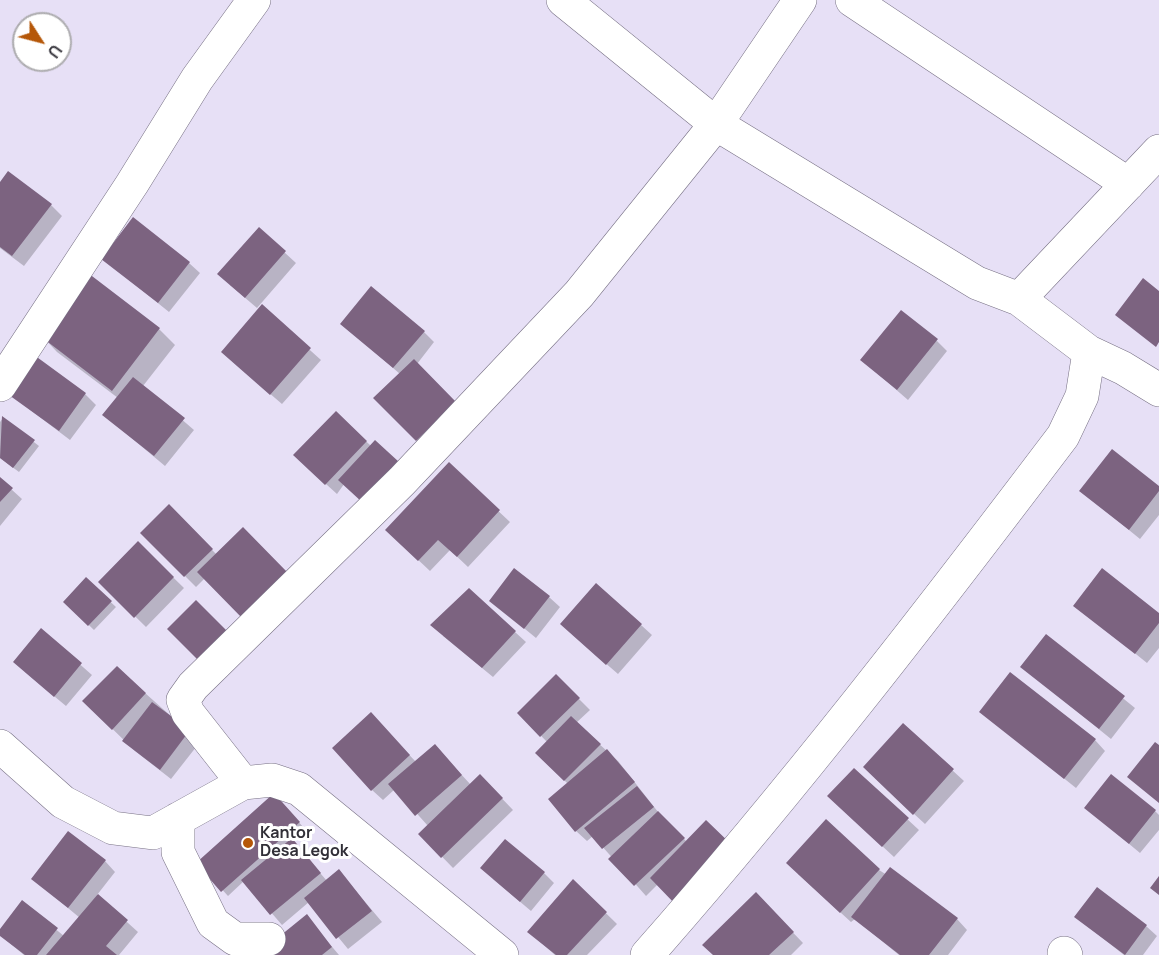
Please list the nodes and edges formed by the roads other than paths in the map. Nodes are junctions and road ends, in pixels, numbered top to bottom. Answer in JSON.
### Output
{"nodes":[{"id":1,"x":254,"y":0,"type":"edge"},
{"id":2,"x":563,"y":0,"type":"edge"},
{"id":3,"x":800,"y":0,"type":"edge"},
{"id":4,"x":852,"y":0,"type":"edge"},
{"id":5,"x":716,"y":124,"type":"junction"},
{"id":6,"x":1159,"y":151,"type":"edge"},
{"id":7,"x":1128,"y":184,"type":"junction"},
{"id":8,"x":1019,"y":299,"type":"junction"},
{"id":9,"x":1089,"y":352,"type":"junction"},
{"id":10,"x":0,"y":385,"type":"edge"},
{"id":11,"x":1159,"y":390,"type":"edge"},
{"id":12,"x":0,"y":746,"type":"edge"},
{"id":13,"x":243,"y":783,"type":"junction"},
{"id":14,"x":178,"y":819,"type":"junction"},
{"id":15,"x":269,"y":939,"type":"dead end"},
{"id":16,"x":502,"y":955,"type":"edge"},
{"id":17,"x":647,"y":955,"type":"edge"}],
"edges":[{"from":1,"to":10,"type":"street"},
{"from":2,"to":5,"type":"street"},
{"from":3,"to":5,"type":"street"},
{"from":4,"to":7,"type":"street"},
{"from":5,"to":8,"type":"street"},
{"from":5,"to":13,"type":"street"},
{"from":6,"to":7,"type":"street"},
{"from":7,"to":8,"type":"street"},
{"from":8,"to":9,"type":"street"},
{"from":9,"to":11,"type":"street"},
{"from":9,"to":17,"type":"street"},
{"from":12,"to":14,"type":"street"},
{"from":13,"to":14,"type":"street"},
{"from":13,"to":16,"type":"street"},
{"from":14,"to":15,"type":"street"}]}
